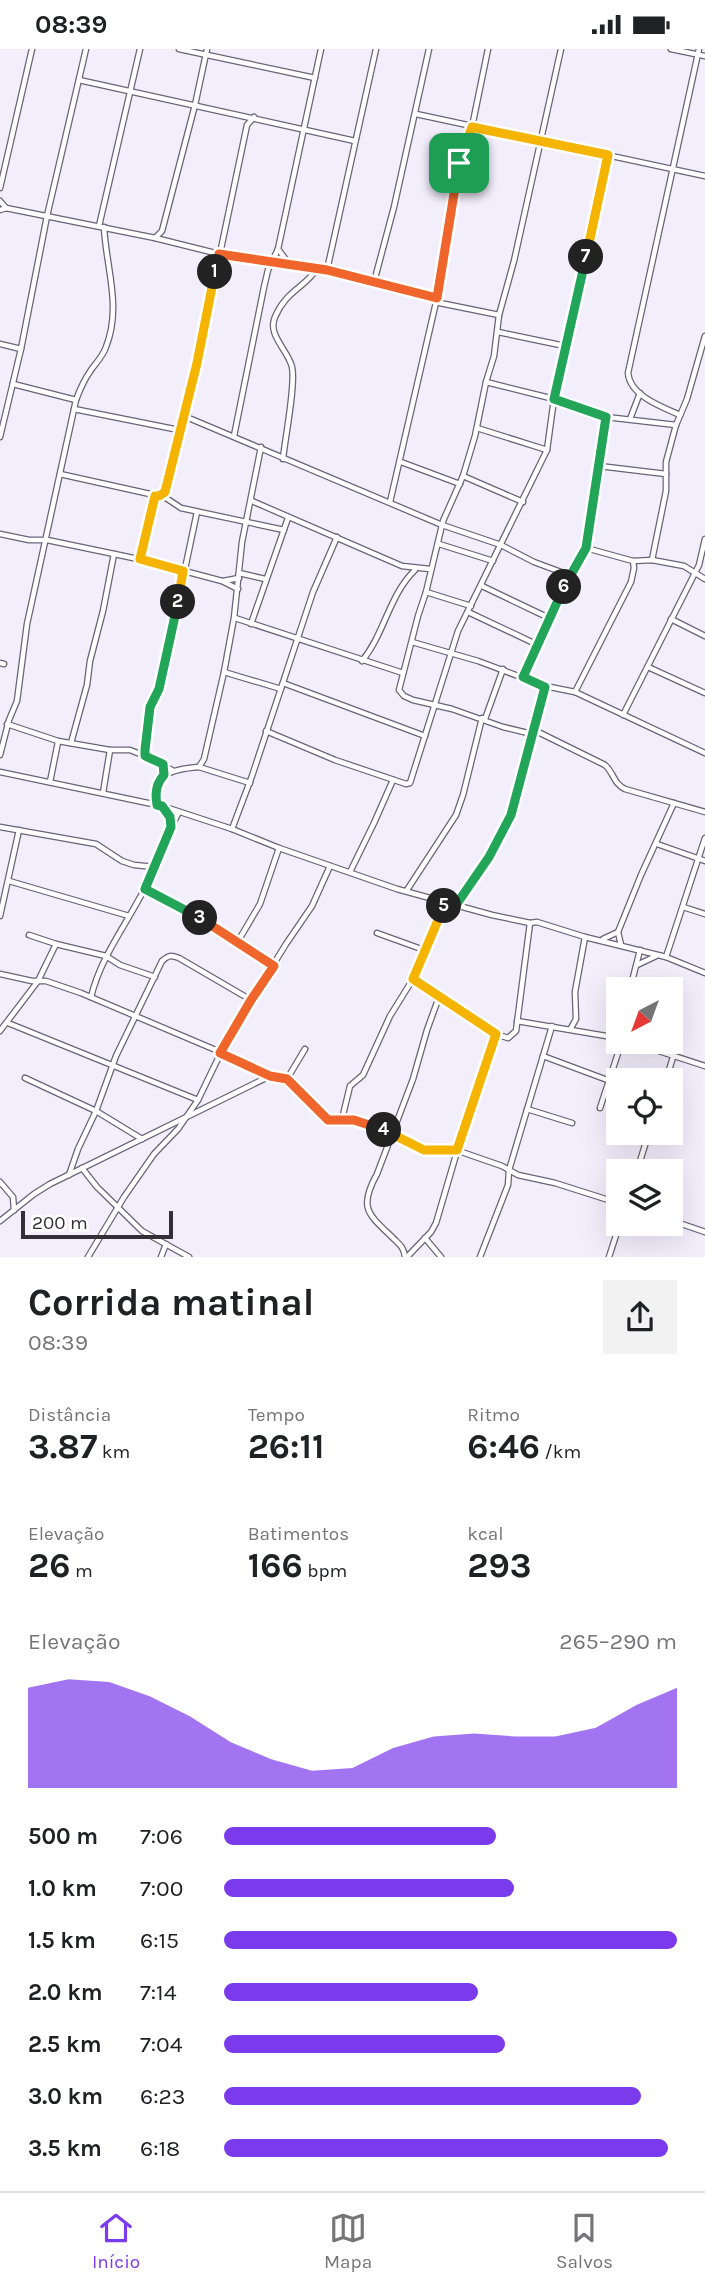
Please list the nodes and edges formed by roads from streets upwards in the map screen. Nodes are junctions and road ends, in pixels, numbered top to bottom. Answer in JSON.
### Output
{"nodes":[{"id":1,"x":32,"y":49,"type":"edge"},
{"id":2,"x":86,"y":49,"type":"edge"},
{"id":3,"x":140,"y":49,"type":"edge"},
{"id":4,"x":179,"y":49,"type":"edge"},
{"id":5,"x":207,"y":49,"type":"edge"},
{"id":6,"x":321,"y":49,"type":"edge"},
{"id":7,"x":376,"y":49,"type":"edge"},
{"id":8,"x":429,"y":49,"type":"edge"},
{"id":9,"x":488,"y":49,"type":"edge"},
{"id":10,"x":561,"y":49,"type":"edge"},
{"id":11,"x":671,"y":49,"type":"edge"},
{"id":12,"x":699,"y":52,"type":"edge"},
{"id":13,"x":206,"y":56,"type":"junction"},
{"id":14,"x":705,"y":57,"type":"edge"},
{"id":15,"x":315,"y":78,"type":"junction"},
{"id":16,"x":79,"y":79,"type":"junction"},
{"id":17,"x":130,"y":91,"type":"junction"},
{"id":18,"x":195,"y":105,"type":"junction"},
{"id":19,"x":240,"y":114,"type":"junction"},
{"id":20,"x":416,"y":114,"type":"junction"},
{"id":21,"x":254,"y":117,"type":"junction"},
{"id":22,"x":247,"y":125,"type":"junction"},
{"id":23,"x":472,"y":127,"type":"junction"},
{"id":24,"x":303,"y":129,"type":"junction"},
{"id":25,"x":355,"y":141,"type":"junction"},
{"id":26,"x":540,"y":141,"type":"junction"},
{"id":27,"x":608,"y":155,"type":"junction"},
{"id":28,"x":673,"y":169,"type":"junction"},
{"id":29,"x":705,"y":176,"type":"edge"},
{"id":30,"x":0,"y":188,"type":"edge"},
{"id":31,"x":0,"y":201,"type":"edge"},
{"id":32,"x":3,"y":209,"type":"edge"},
{"id":33,"x":47,"y":216,"type":"junction"},
{"id":34,"x":101,"y":226,"type":"junction"},
{"id":35,"x":162,"y":231,"type":"junction"},
{"id":36,"x":155,"y":238,"type":"junction"},
{"id":37,"x":166,"y":240,"type":"junction"},
{"id":38,"x":278,"y":249,"type":"junction"},
{"id":39,"x":219,"y":254,"type":"junction"},
{"id":40,"x":272,"y":263,"type":"junction"},
{"id":41,"x":290,"y":266,"type":"junction"},
{"id":42,"x":317,"y":269,"type":"junction"},
{"id":43,"x":327,"y":270,"type":"junction"},
{"id":44,"x":374,"y":282,"type":"junction"},
{"id":45,"x":436,"y":300,"type":"junction"},
{"id":46,"x":499,"y":315,"type":"junction"},
{"id":47,"x":498,"y":332,"type":"junction"},
{"id":48,"x":705,"y":336,"type":"edge"},
{"id":49,"x":0,"y":345,"type":"edge"},
{"id":50,"x":565,"y":346,"type":"junction"},
{"id":51,"x":21,"y":349,"type":"junction"},
{"id":52,"x":486,"y":381,"type":"junction"},
{"id":53,"x":12,"y":384,"type":"junction"},
{"id":54,"x":640,"y":393,"type":"junction"},
{"id":55,"x":554,"y":399,"type":"junction"},
{"id":56,"x":76,"y":400,"type":"junction"},
{"id":57,"x":0,"y":408,"type":"edge"},
{"id":58,"x":7,"y":409,"type":"junction"},
{"id":59,"x":74,"y":409,"type":"junction"},
{"id":60,"x":680,"y":415,"type":"junction"},
{"id":61,"x":184,"y":416,"type":"junction"},
{"id":62,"x":606,"y":417,"type":"junction"},
{"id":63,"x":630,"y":419,"type":"junction"},
{"id":64,"x":676,"y":425,"type":"junction"},
{"id":65,"x":477,"y":428,"type":"junction"},
{"id":66,"x":179,"y":430,"type":"junction"},
{"id":67,"x":0,"y":436,"type":"edge"},
{"id":68,"x":234,"y":436,"type":"junction"},
{"id":69,"x":261,"y":447,"type":"junction"},
{"id":70,"x":547,"y":450,"type":"junction"},
{"id":71,"x":283,"y":459,"type":"junction"},
{"id":72,"x":401,"y":462,"type":"junction"},
{"id":73,"x":598,"y":466,"type":"junction"},
{"id":74,"x":61,"y":474,"type":"junction"},
{"id":75,"x":666,"y":474,"type":"junction"},
{"id":76,"x":463,"y":476,"type":"junction"},
{"id":77,"x":460,"y":484,"type":"junction"},
{"id":78,"x":165,"y":492,"type":"junction"},
{"id":79,"x":157,"y":496,"type":"junction"},
{"id":80,"x":166,"y":498,"type":"junction"},
{"id":81,"x":252,"y":501,"type":"junction"},
{"id":82,"x":390,"y":502,"type":"junction"},
{"id":83,"x":523,"y":502,"type":"junction"},
{"id":84,"x":197,"y":512,"type":"junction"},
{"id":85,"x":288,"y":518,"type":"junction"},
{"id":86,"x":246,"y":523,"type":"junction"},
{"id":87,"x":442,"y":525,"type":"junction"},
{"id":88,"x":284,"y":530,"type":"junction"},
{"id":89,"x":0,"y":534,"type":"edge"},
{"id":90,"x":337,"y":537,"type":"junction"},
{"id":91,"x":705,"y":539,"type":"edge"},
{"id":92,"x":47,"y":540,"type":"junction"},
{"id":93,"x":439,"y":544,"type":"junction"},
{"id":94,"x":501,"y":545,"type":"junction"},
{"id":95,"x":586,"y":548,"type":"junction"},
{"id":96,"x":114,"y":554,"type":"junction"},
{"id":97,"x":140,"y":559,"type":"junction"},
{"id":98,"x":652,"y":560,"type":"junction"},
{"id":99,"x":493,"y":561,"type":"junction"},
{"id":100,"x":633,"y":561,"type":"junction"},
{"id":101,"x":702,"y":565,"type":"edge"},
{"id":102,"x":416,"y":569,"type":"junction"},
{"id":103,"x":430,"y":569,"type":"junction"},
{"id":104,"x":183,"y":571,"type":"junction"},
{"id":105,"x":694,"y":574,"type":"junction"},
{"id":106,"x":239,"y":575,"type":"junction"},
{"id":107,"x":569,"y":575,"type":"junction"},
{"id":108,"x":265,"y":579,"type":"junction"},
{"id":109,"x":705,"y":579,"type":"edge"},
{"id":110,"x":222,"y":582,"type":"junction"},
{"id":111,"x":482,"y":586,"type":"junction"},
{"id":112,"x":238,"y":589,"type":"junction"},
{"id":113,"x":426,"y":592,"type":"junction"},
{"id":114,"x":471,"y":606,"type":"junction"},
{"id":115,"x":468,"y":612,"type":"junction"},
{"id":116,"x":234,"y":618,"type":"junction"},
{"id":117,"x":549,"y":618,"type":"junction"},
{"id":118,"x":671,"y":619,"type":"junction"},
{"id":119,"x":251,"y":624,"type":"junction"},
{"id":120,"x":705,"y":636,"type":"edge"},
{"id":121,"x":298,"y":638,"type":"junction"},
{"id":122,"x":412,"y":642,"type":"junction"},
{"id":123,"x":538,"y":645,"type":"junction"},
{"id":124,"x":451,"y":653,"type":"junction"},
{"id":125,"x":362,"y":660,"type":"junction"},
{"id":126,"x":648,"y":667,"type":"junction"},
{"id":127,"x":503,"y":669,"type":"junction"},
{"id":128,"x":225,"y":672,"type":"junction"},
{"id":129,"x":403,"y":673,"type":"junction"},
{"id":130,"x":523,"y":677,"type":"junction"},
{"id":131,"x":282,"y":686,"type":"junction"},
{"id":132,"x":545,"y":687,"type":"junction"},
{"id":133,"x":575,"y":692,"type":"junction"},
{"id":134,"x":705,"y":693,"type":"edge"},
{"id":135,"x":434,"y":705,"type":"junction"},
{"id":136,"x":623,"y":715,"type":"junction"},
{"id":137,"x":0,"y":716,"type":"edge"},
{"id":138,"x":10,"y":717,"type":"junction"},
{"id":139,"x":484,"y":719,"type":"junction"},
{"id":140,"x":7,"y":724,"type":"junction"},
{"id":141,"x":266,"y":731,"type":"junction"},
{"id":142,"x":533,"y":732,"type":"junction"},
{"id":143,"x":425,"y":736,"type":"junction"},
{"id":144,"x":58,"y":741,"type":"junction"},
{"id":145,"x":71,"y":743,"type":"junction"},
{"id":146,"x":110,"y":750,"type":"junction"},
{"id":147,"x":705,"y":753,"type":"edge"},
{"id":148,"x":0,"y":755,"type":"edge"},
{"id":149,"x":145,"y":756,"type":"junction"},
{"id":150,"x":204,"y":759,"type":"junction"},
{"id":151,"x":163,"y":764,"type":"junction"},
{"id":152,"x":199,"y":767,"type":"junction"},
{"id":153,"x":209,"y":769,"type":"junction"},
{"id":154,"x":173,"y":771,"type":"junction"},
{"id":155,"x":0,"y":772,"type":"edge"},
{"id":156,"x":164,"y":775,"type":"junction"},
{"id":157,"x":393,"y":780,"type":"junction"},
{"id":158,"x":50,"y":782,"type":"junction"},
{"id":159,"x":250,"y":783,"type":"junction"},
{"id":160,"x":103,"y":793,"type":"junction"},
{"id":161,"x":674,"y":803,"type":"junction"},
{"id":162,"x":160,"y":806,"type":"junction"},
{"id":163,"x":179,"y":812,"type":"junction"},
{"id":164,"x":705,"y":812,"type":"edge"},
{"id":165,"x":0,"y":827,"type":"edge"},
{"id":166,"x":171,"y":827,"type":"junction"},
{"id":167,"x":232,"y":829,"type":"junction"},
{"id":168,"x":19,"y":830,"type":"junction"},
{"id":169,"x":705,"y":838,"type":"edge"},
{"id":170,"x":657,"y":843,"type":"junction"},
{"id":171,"x":279,"y":849,"type":"junction"},
{"id":172,"x":698,"y":859,"type":"junction"},
{"id":173,"x":705,"y":861,"type":"edge"},
{"id":174,"x":330,"y":866,"type":"junction"},
{"id":175,"x":155,"y":867,"type":"junction"},
{"id":176,"x":350,"y":872,"type":"junction"},
{"id":177,"x":9,"y":881,"type":"junction"},
{"id":178,"x":145,"y":889,"type":"junction"},
{"id":179,"x":407,"y":890,"type":"junction"},
{"id":180,"x":445,"y":902,"type":"junction"},
{"id":181,"x":456,"y":905,"type":"junction"},
{"id":182,"x":683,"y":907,"type":"junction"},
{"id":183,"x":705,"y":914,"type":"edge"},
{"id":184,"x":0,"y":916,"type":"edge"},
{"id":185,"x":129,"y":916,"type":"junction"},
{"id":186,"x":530,"y":923,"type":"junction"},
{"id":187,"x":618,"y":932,"type":"junction"},
{"id":188,"x":377,"y":933,"type":"dead end"},
{"id":189,"x":29,"y":935,"type":"dead end"},
{"id":190,"x":585,"y":937,"type":"junction"},
{"id":191,"x":602,"y":940,"type":"junction"},
{"id":192,"x":237,"y":943,"type":"junction"},
{"id":193,"x":56,"y":944,"type":"junction"},
{"id":194,"x":621,"y":945,"type":"junction"},
{"id":195,"x":424,"y":950,"type":"junction"},
{"id":196,"x":640,"y":950,"type":"junction"},
{"id":197,"x":656,"y":955,"type":"junction"},
{"id":198,"x":106,"y":956,"type":"junction"},
{"id":199,"x":666,"y":957,"type":"junction"},
{"id":200,"x":637,"y":965,"type":"junction"},
{"id":201,"x":274,"y":966,"type":"junction"},
{"id":202,"x":705,"y":973,"type":"edge"},
{"id":203,"x":0,"y":974,"type":"edge"},
{"id":204,"x":155,"y":977,"type":"junction"},
{"id":205,"x":634,"y":977,"type":"edge"},
{"id":206,"x":413,"y":979,"type":"junction"},
{"id":207,"x":23,"y":980,"type":"junction"},
{"id":208,"x":38,"y":981,"type":"junction"},
{"id":209,"x":29,"y":993,"type":"junction"},
{"id":210,"x":91,"y":997,"type":"junction"},
{"id":211,"x":439,"y":997,"type":"junction"},
{"id":212,"x":251,"y":1000,"type":"junction"},
{"id":213,"x":135,"y":1017,"type":"junction"},
{"id":214,"x":517,"y":1021,"type":"junction"},
{"id":215,"x":8,"y":1023,"type":"junction"},
{"id":216,"x":552,"y":1026,"type":"junction"},
{"id":217,"x":570,"y":1029,"type":"junction"},
{"id":218,"x":0,"y":1031,"type":"edge"},
{"id":219,"x":496,"y":1034,"type":"junction"},
{"id":220,"x":606,"y":1036,"type":"edge"},
{"id":221,"x":304,"y":1049,"type":"dead end"},
{"id":222,"x":220,"y":1053,"type":"junction"},
{"id":223,"x":665,"y":1054,"type":"edge"},
{"id":224,"x":543,"y":1056,"type":"junction"},
{"id":225,"x":673,"y":1057,"type":"junction"},
{"id":226,"x":113,"y":1065,"type":"junction"},
{"id":227,"x":705,"y":1066,"type":"edge"},
{"id":228,"x":670,"y":1068,"type":"edge"},
{"id":229,"x":270,"y":1076,"type":"junction"},
{"id":230,"x":25,"y":1078,"type":"dead end"},
{"id":231,"x":287,"y":1079,"type":"junction"},
{"id":232,"x":606,"y":1080,"type":"edge"},
{"id":233,"x":606,"y":1092,"type":"edge"},
{"id":234,"x":198,"y":1100,"type":"junction"},
{"id":235,"x":527,"y":1108,"type":"junction"},
{"id":236,"x":600,"y":1108,"type":"dead end"},
{"id":237,"x":96,"y":1111,"type":"junction"},
{"id":238,"x":185,"y":1119,"type":"junction"},
{"id":239,"x":342,"y":1119,"type":"junction"},
{"id":240,"x":572,"y":1123,"type":"dead end"},
{"id":241,"x":392,"y":1134,"type":"junction"},
{"id":242,"x":143,"y":1139,"type":"junction"},
{"id":243,"x":457,"y":1150,"type":"junction"},
{"id":244,"x":82,"y":1168,"type":"junction"},
{"id":245,"x":509,"y":1170,"type":"junction"},
{"id":246,"x":69,"y":1175,"type":"junction"},
{"id":247,"x":0,"y":1182,"type":"edge"},
{"id":248,"x":13,"y":1197,"type":"junction"},
{"id":249,"x":28,"y":1198,"type":"junction"},
{"id":250,"x":606,"y":1199,"type":"edge"},
{"id":251,"x":118,"y":1207,"type":"junction"},
{"id":252,"x":13,"y":1210,"type":"junction"},
{"id":253,"x":0,"y":1221,"type":"edge"},
{"id":254,"x":683,"y":1224,"type":"edge"},
{"id":255,"x":705,"y":1232,"type":"edge"},
{"id":256,"x":616,"y":1236,"type":"edge"},
{"id":257,"x":425,"y":1238,"type":"junction"},
{"id":258,"x":166,"y":1244,"type":"junction"},
{"id":259,"x":404,"y":1248,"type":"junction"},
{"id":260,"x":414,"y":1249,"type":"junction"},
{"id":261,"x":88,"y":1257,"type":"edge"},
{"id":262,"x":161,"y":1257,"type":"edge"},
{"id":263,"x":189,"y":1257,"type":"edge"},
{"id":264,"x":406,"y":1257,"type":"edge"},
{"id":265,"x":441,"y":1257,"type":"edge"},
{"id":266,"x":481,"y":1257,"type":"edge"},
{"id":267,"x":609,"y":1257,"type":"edge"}],
"edges":[{"from":1,"to":30,"type":"street"},
{"from":2,"to":16,"type":"street"},
{"from":3,"to":17,"type":"street"},
{"from":4,"to":13,"type":"street"},
{"from":5,"to":13,"type":"street"},
{"from":6,"to":15,"type":"street"},
{"from":7,"to":25,"type":"street"},
{"from":8,"to":20,"type":"street"},
{"from":9,"to":23,"type":"street"},
{"from":10,"to":26,"type":"street"},
{"from":11,"to":12,"type":"street"},
{"from":12,"to":14,"type":"street"},
{"from":12,"to":28,"type":"street"},
{"from":13,"to":15,"type":"street"},
{"from":13,"to":18,"type":"street"},
{"from":15,"to":24,"type":"street"},
{"from":16,"to":17,"type":"street"},
{"from":16,"to":33,"type":"street"},
{"from":17,"to":18,"type":"street"},
{"from":17,"to":34,"type":"street"},
{"from":18,"to":19,"type":"street"},
{"from":18,"to":35,"type":"street"},
{"from":19,"to":21,"type":"street"},
{"from":19,"to":22,"type":"street"},
{"from":20,"to":23,"type":"street"},
{"from":20,"to":44,"type":"street"},
{"from":21,"to":22,"type":"street"},
{"from":21,"to":24,"type":"street"},
{"from":22,"to":39,"type":"street"},
{"from":23,"to":26,"type":"street"},
{"from":23,"to":45,"type":"street"},
{"from":24,"to":25,"type":"street"},
{"from":24,"to":38,"type":"street"},
{"from":25,"to":43,"type":"street"},
{"from":26,"to":27,"type":"street"},
{"from":26,"to":46,"type":"street"},
{"from":27,"to":28,"type":"street"},
{"from":27,"to":50,"type":"street"},
{"from":28,"to":29,"type":"street"},
{"from":28,"to":54,"type":"street"},
{"from":31,"to":32,"type":"street"},
{"from":32,"to":33,"type":"street"},
{"from":33,"to":34,"type":"street"},
{"from":33,"to":51,"type":"street"},
{"from":34,"to":36,"type":"street"},
{"from":34,"to":56,"type":"street"},
{"from":35,"to":36,"type":"street"},
{"from":35,"to":37,"type":"street"},
{"from":36,"to":37,"type":"street"},
{"from":37,"to":39,"type":"street"},
{"from":38,"to":40,"type":"street"},
{"from":38,"to":41,"type":"street"},
{"from":39,"to":40,"type":"street"},
{"from":39,"to":61,"type":"street"},
{"from":40,"to":41,"type":"street"},
{"from":40,"to":68,"type":"street"},
{"from":41,"to":42,"type":"street"},
{"from":42,"to":43,"type":"street"},
{"from":42,"to":71,"type":"street"},
{"from":43,"to":44,"type":"street"},
{"from":44,"to":45,"type":"street"},
{"from":45,"to":46,"type":"street"},
{"from":45,"to":72,"type":"street"},
{"from":46,"to":47,"type":"street"},
{"from":47,"to":50,"type":"street"},
{"from":47,"to":52,"type":"street"},
{"from":48,"to":60,"type":"street"},
{"from":49,"to":51,"type":"street"},
{"from":50,"to":55,"type":"street"},
{"from":51,"to":53,"type":"street"},
{"from":52,"to":55,"type":"street"},
{"from":52,"to":65,"type":"street"},
{"from":53,"to":56,"type":"street"},
{"from":53,"to":58,"type":"street"},
{"from":54,"to":60,"type":"street"},
{"from":54,"to":63,"type":"street"},
{"from":55,"to":62,"type":"street"},
{"from":55,"to":70,"type":"street"},
{"from":56,"to":59,"type":"street"},
{"from":57,"to":58,"type":"street"},
{"from":58,"to":67,"type":"street"},
{"from":59,"to":66,"type":"street"},
{"from":59,"to":74,"type":"street"},
{"from":60,"to":64,"type":"street"},
{"from":61,"to":66,"type":"street"},
{"from":61,"to":68,"type":"street"},
{"from":62,"to":63,"type":"street"},
{"from":62,"to":73,"type":"street"},
{"from":63,"to":64,"type":"street"},
{"from":64,"to":75,"type":"street"},
{"from":65,"to":70,"type":"street"},
{"from":65,"to":76,"type":"street"},
{"from":66,"to":78,"type":"street"},
{"from":68,"to":69,"type":"street"},
{"from":69,"to":71,"type":"street"},
{"from":69,"to":81,"type":"street"},
{"from":70,"to":83,"type":"street"},
{"from":71,"to":82,"type":"street"},
{"from":72,"to":77,"type":"street"},
{"from":72,"to":82,"type":"street"},
{"from":73,"to":75,"type":"street"},
{"from":73,"to":95,"type":"street"},
{"from":74,"to":79,"type":"street"},
{"from":74,"to":92,"type":"street"},
{"from":75,"to":98,"type":"street"},
{"from":76,"to":77,"type":"street"},
{"from":76,"to":83,"type":"street"},
{"from":77,"to":87,"type":"street"},
{"from":78,"to":79,"type":"street"},
{"from":78,"to":80,"type":"street"},
{"from":79,"to":80,"type":"street"},
{"from":79,"to":97,"type":"street"},
{"from":80,"to":84,"type":"street"},
{"from":81,"to":85,"type":"street"},
{"from":81,"to":86,"type":"street"},
{"from":82,"to":87,"type":"street"},
{"from":83,"to":94,"type":"street"},
{"from":84,"to":86,"type":"street"},
{"from":84,"to":104,"type":"street"},
{"from":85,"to":88,"type":"street"},
{"from":85,"to":90,"type":"street"},
{"from":86,"to":88,"type":"street"},
{"from":86,"to":106,"type":"street"},
{"from":87,"to":93,"type":"street"},
{"from":87,"to":94,"type":"street"},
{"from":88,"to":108,"type":"street"},
{"from":89,"to":92,"type":"street"},
{"from":90,"to":102,"type":"street"},
{"from":90,"to":121,"type":"street"},
{"from":91,"to":101,"type":"street"},
{"from":92,"to":96,"type":"street"},
{"from":92,"to":138,"type":"street"},
{"from":93,"to":99,"type":"street"},
{"from":93,"to":103,"type":"street"},
{"from":94,"to":99,"type":"street"},
{"from":94,"to":107,"type":"street"},
{"from":95,"to":100,"type":"street"},
{"from":95,"to":107,"type":"street"},
{"from":96,"to":97,"type":"street"},
{"from":96,"to":145,"type":"street"},
{"from":97,"to":104,"type":"street"},
{"from":98,"to":100,"type":"street"},
{"from":98,"to":105,"type":"street"},
{"from":99,"to":111,"type":"street"},
{"from":100,"to":133,"type":"street"},
{"from":101,"to":105,"type":"street"},
{"from":102,"to":103,"type":"street"},
{"from":102,"to":125,"type":"street"},
{"from":103,"to":113,"type":"street"},
{"from":104,"to":110,"type":"street"},
{"from":104,"to":149,"type":"street"},
{"from":105,"to":109,"type":"street"},
{"from":105,"to":118,"type":"street"},
{"from":106,"to":108,"type":"street"},
{"from":106,"to":110,"type":"street"},
{"from":106,"to":112,"type":"street"},
{"from":107,"to":117,"type":"street"},
{"from":108,"to":119,"type":"street"},
{"from":110,"to":112,"type":"street"},
{"from":111,"to":114,"type":"street"},
{"from":111,"to":117,"type":"street"},
{"from":112,"to":116,"type":"street"},
{"from":113,"to":114,"type":"street"},
{"from":113,"to":122,"type":"street"},
{"from":114,"to":115,"type":"street"},
{"from":115,"to":123,"type":"street"},
{"from":115,"to":124,"type":"street"},
{"from":116,"to":119,"type":"street"},
{"from":116,"to":128,"type":"street"},
{"from":117,"to":123,"type":"street"},
{"from":118,"to":120,"type":"street"},
{"from":118,"to":126,"type":"street"},
{"from":119,"to":121,"type":"street"},
{"from":121,"to":125,"type":"street"},
{"from":121,"to":131,"type":"street"},
{"from":122,"to":124,"type":"street"},
{"from":122,"to":129,"type":"street"},
{"from":123,"to":130,"type":"street"},
{"from":124,"to":127,"type":"street"},
{"from":124,"to":135,"type":"street"},
{"from":125,"to":129,"type":"street"},
{"from":126,"to":134,"type":"street"},
{"from":126,"to":136,"type":"street"},
{"from":127,"to":130,"type":"street"},
{"from":127,"to":139,"type":"street"},
{"from":128,"to":131,"type":"street"},
{"from":128,"to":150,"type":"street"},
{"from":129,"to":135,"type":"street"},
{"from":130,"to":132,"type":"street"},
{"from":131,"to":141,"type":"street"},
{"from":131,"to":143,"type":"street"},
{"from":132,"to":133,"type":"street"},
{"from":132,"to":142,"type":"street"},
{"from":133,"to":136,"type":"street"},
{"from":135,"to":139,"type":"street"},
{"from":135,"to":143,"type":"street"},
{"from":136,"to":147,"type":"street"},
{"from":137,"to":138,"type":"street"},
{"from":138,"to":140,"type":"street"},
{"from":139,"to":142,"type":"street"},
{"from":139,"to":179,"type":"street"},
{"from":140,"to":144,"type":"street"},
{"from":140,"to":148,"type":"street"},
{"from":141,"to":157,"type":"street"},
{"from":141,"to":159,"type":"street"},
{"from":142,"to":161,"type":"street"},
{"from":142,"to":181,"type":"street"},
{"from":143,"to":157,"type":"street"},
{"from":144,"to":145,"type":"street"},
{"from":144,"to":158,"type":"street"},
{"from":145,"to":146,"type":"street"},
{"from":146,"to":149,"type":"street"},
{"from":146,"to":160,"type":"street"},
{"from":149,"to":151,"type":"street"},
{"from":150,"to":152,"type":"street"},
{"from":150,"to":153,"type":"street"},
{"from":151,"to":154,"type":"street"},
{"from":151,"to":156,"type":"street"},
{"from":152,"to":153,"type":"street"},
{"from":152,"to":154,"type":"street"},
{"from":153,"to":159,"type":"street"},
{"from":154,"to":156,"type":"street"},
{"from":155,"to":158,"type":"street"},
{"from":156,"to":162,"type":"street"},
{"from":157,"to":176,"type":"street"},
{"from":158,"to":160,"type":"street"},
{"from":159,"to":167,"type":"street"},
{"from":160,"to":162,"type":"street"},
{"from":161,"to":164,"type":"street"},
{"from":161,"to":170,"type":"street"},
{"from":162,"to":163,"type":"street"},
{"from":162,"to":166,"type":"street"},
{"from":163,"to":166,"type":"street"},
{"from":163,"to":167,"type":"street"},
{"from":165,"to":168,"type":"street"},
{"from":166,"to":175,"type":"street"},
{"from":167,"to":171,"type":"street"},
{"from":168,"to":175,"type":"street"},
{"from":168,"to":177,"type":"street"},
{"from":169,"to":172,"type":"street"},
{"from":170,"to":172,"type":"street"},
{"from":170,"to":187,"type":"street"},
{"from":171,"to":174,"type":"street"},
{"from":171,"to":192,"type":"street"},
{"from":172,"to":173,"type":"street"},
{"from":172,"to":182,"type":"street"},
{"from":174,"to":176,"type":"street"},
{"from":174,"to":201,"type":"street"},
{"from":175,"to":178,"type":"street"},
{"from":176,"to":179,"type":"street"},
{"from":177,"to":184,"type":"street"},
{"from":177,"to":185,"type":"street"},
{"from":178,"to":185,"type":"street"},
{"from":178,"to":192,"type":"street"},
{"from":179,"to":180,"type":"street"},
{"from":180,"to":181,"type":"street"},
{"from":180,"to":195,"type":"street"},
{"from":181,"to":186,"type":"street"},
{"from":182,"to":183,"type":"street"},
{"from":182,"to":199,"type":"street"},
{"from":185,"to":198,"type":"street"},
{"from":186,"to":190,"type":"street"},
{"from":186,"to":214,"type":"street"},
{"from":187,"to":191,"type":"street"},
{"from":187,"to":194,"type":"street"},
{"from":188,"to":195,"type":"street"},
{"from":189,"to":193,"type":"street"},
{"from":190,"to":191,"type":"street"},
{"from":190,"to":217,"type":"street"},
{"from":191,"to":194,"type":"street"},
{"from":192,"to":201,"type":"street"},
{"from":193,"to":198,"type":"street"},
{"from":193,"to":208,"type":"street"},
{"from":194,"to":196,"type":"street"},
{"from":195,"to":206,"type":"street"},
{"from":196,"to":197,"type":"street"},
{"from":196,"to":200,"type":"street"},
{"from":197,"to":199,"type":"street"},
{"from":197,"to":200,"type":"street"},
{"from":198,"to":204,"type":"street"},
{"from":198,"to":210,"type":"street"},
{"from":199,"to":202,"type":"street"},
{"from":200,"to":205,"type":"street"},
{"from":201,"to":212,"type":"street"},
{"from":203,"to":207,"type":"street"},
{"from":204,"to":212,"type":"street"},
{"from":204,"to":213,"type":"street"},
{"from":206,"to":211,"type":"street"},
{"from":206,"to":239,"type":"street"},
{"from":207,"to":208,"type":"street"},
{"from":207,"to":209,"type":"street"},
{"from":208,"to":209,"type":"street"},
{"from":208,"to":210,"type":"street"},
{"from":209,"to":215,"type":"street"},
{"from":210,"to":213,"type":"street"},
{"from":211,"to":219,"type":"street"},
{"from":211,"to":241,"type":"street"},
{"from":212,"to":222,"type":"street"},
{"from":213,"to":222,"type":"street"},
{"from":213,"to":226,"type":"street"},
{"from":214,"to":216,"type":"street"},
{"from":214,"to":219,"type":"street"},
{"from":215,"to":218,"type":"street"},
{"from":215,"to":226,"type":"street"},
{"from":216,"to":217,"type":"street"},
{"from":216,"to":224,"type":"street"},
{"from":217,"to":220,"type":"street"},
{"from":219,"to":243,"type":"street"},
{"from":221,"to":231,"type":"street"},
{"from":222,"to":229,"type":"street"},
{"from":222,"to":234,"type":"street"},
{"from":223,"to":225,"type":"street"},
{"from":224,"to":232,"type":"street"},
{"from":224,"to":235,"type":"street"},
{"from":225,"to":227,"type":"street"},
{"from":225,"to":228,"type":"street"},
{"from":226,"to":234,"type":"street"},
{"from":226,"to":237,"type":"street"},
{"from":229,"to":231,"type":"street"},
{"from":229,"to":238,"type":"street"},
{"from":230,"to":237,"type":"street"},
{"from":231,"to":239,"type":"street"},
{"from":233,"to":236,"type":"street"},
{"from":234,"to":238,"type":"street"},
{"from":235,"to":240,"type":"street"},
{"from":235,"to":245,"type":"street"},
{"from":237,"to":242,"type":"street"},
{"from":237,"to":246,"type":"street"},
{"from":238,"to":242,"type":"street"},
{"from":238,"to":251,"type":"street"},
{"from":239,"to":241,"type":"street"},
{"from":241,"to":243,"type":"street"},
{"from":241,"to":259,"type":"street"},
{"from":242,"to":244,"type":"street"},
{"from":243,"to":245,"type":"street"},
{"from":243,"to":257,"type":"street"},
{"from":244,"to":246,"type":"street"},
{"from":244,"to":251,"type":"street"},
{"from":245,"to":250,"type":"street"},
{"from":245,"to":266,"type":"street"},
{"from":246,"to":249,"type":"street"},
{"from":247,"to":248,"type":"street"},
{"from":248,"to":249,"type":"street"},
{"from":248,"to":252,"type":"street"},
{"from":249,"to":252,"type":"street"},
{"from":251,"to":258,"type":"street"},
{"from":251,"to":261,"type":"street"},
{"from":252,"to":253,"type":"street"},
{"from":254,"to":255,"type":"street"},
{"from":256,"to":267,"type":"street"},
{"from":257,"to":260,"type":"street"},
{"from":257,"to":265,"type":"street"},
{"from":258,"to":262,"type":"street"},
{"from":258,"to":263,"type":"street"},
{"from":259,"to":260,"type":"street"},
{"from":259,"to":264,"type":"street"},
{"from":260,"to":264,"type":"street"}]}
